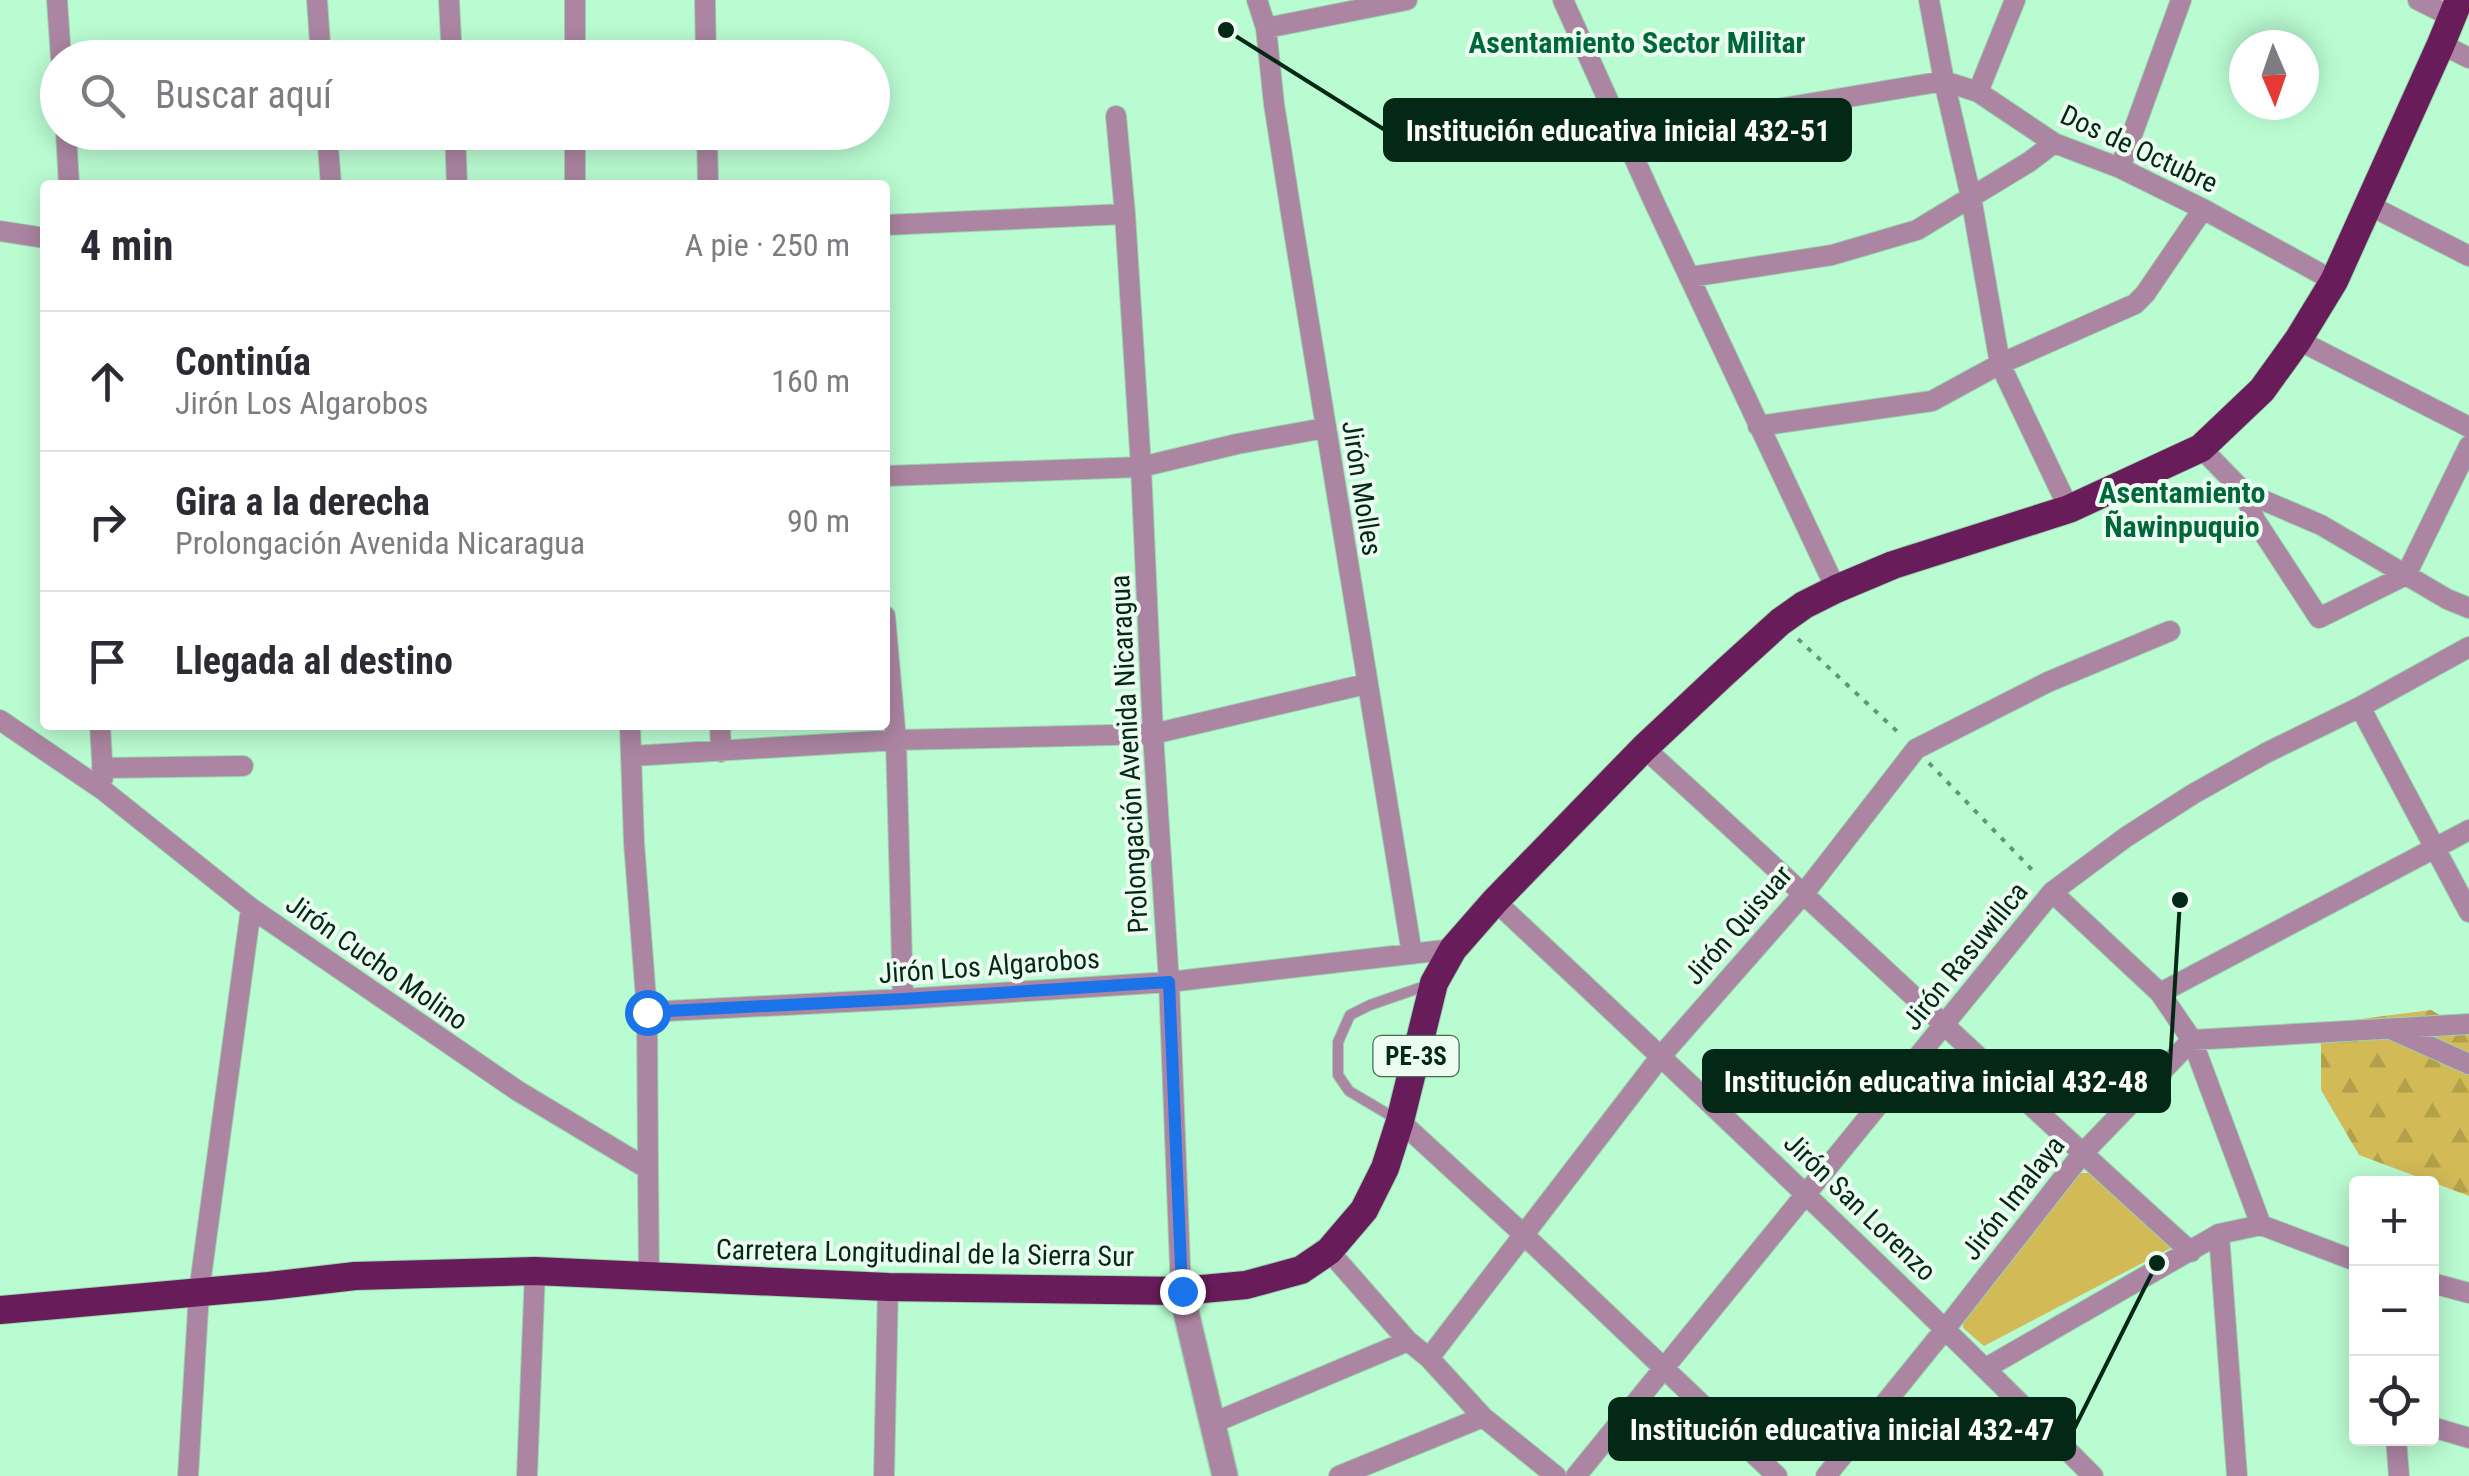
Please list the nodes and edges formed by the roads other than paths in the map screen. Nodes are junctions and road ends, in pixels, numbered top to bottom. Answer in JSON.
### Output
{"nodes":[{"id":1,"x":57,"y":0,"type":"edge"},
{"id":2,"x":316,"y":0,"type":"edge"},
{"id":3,"x":450,"y":0,"type":"edge"},
{"id":4,"x":575,"y":0,"type":"edge"},
{"id":5,"x":704,"y":0,"type":"edge"},
{"id":6,"x":1257,"y":0,"type":"edge"},
{"id":7,"x":1406,"y":0,"type":"edge"},
{"id":8,"x":1563,"y":0,"type":"edge"},
{"id":9,"x":1929,"y":0,"type":"edge"},
{"id":10,"x":2014,"y":0,"type":"edge"},
{"id":11,"x":2180,"y":0,"type":"edge"},
{"id":12,"x":2418,"y":0,"type":"edge"},
{"id":13,"x":2455,"y":8,"type":"edge"},
{"id":14,"x":1266,"y":28,"type":"junction"},
{"id":15,"x":60,"y":40,"type":"edge"},
{"id":16,"x":319,"y":40,"type":"edge"},
{"id":17,"x":451,"y":40,"type":"edge"},
{"id":18,"x":575,"y":40,"type":"edge"},
{"id":19,"x":705,"y":40,"type":"edge"},
{"id":20,"x":2442,"y":44,"type":"junction"},
{"id":21,"x":2469,"y":58,"type":"edge"},
{"id":22,"x":1944,"y":81,"type":"junction"},
{"id":23,"x":1978,"y":92,"type":"junction"},
{"id":24,"x":1116,"y":116,"type":"dead end"},
{"id":25,"x":1623,"y":135,"type":"junction"},
{"id":26,"x":2054,"y":143,"type":"junction"},
{"id":27,"x":67,"y":150,"type":"edge"},
{"id":28,"x":328,"y":150,"type":"edge"},
{"id":29,"x":456,"y":150,"type":"edge"},
{"id":30,"x":575,"y":150,"type":"edge"},
{"id":31,"x":707,"y":150,"type":"edge"},
{"id":32,"x":2120,"y":168,"type":"junction"},
{"id":33,"x":69,"y":180,"type":"edge"},
{"id":34,"x":331,"y":180,"type":"edge"},
{"id":35,"x":457,"y":180,"type":"edge"},
{"id":36,"x":575,"y":180,"type":"edge"},
{"id":37,"x":708,"y":180,"type":"edge"},
{"id":38,"x":1971,"y":197,"type":"junction"},
{"id":39,"x":2369,"y":205,"type":"junction"},
{"id":40,"x":2203,"y":209,"type":"junction"},
{"id":41,"x":1125,"y":214,"type":"junction"},
{"id":42,"x":890,"y":225,"type":"edge"},
{"id":43,"x":0,"y":231,"type":"edge"},
{"id":44,"x":40,"y":237,"type":"edge"},
{"id":45,"x":2469,"y":256,"type":"edge"},
{"id":46,"x":1690,"y":277,"type":"junction"},
{"id":47,"x":2334,"y":281,"type":"junction"},
{"id":48,"x":2298,"y":340,"type":"junction"},
{"id":49,"x":2000,"y":364,"type":"junction"},
{"id":50,"x":1758,"y":426,"type":"junction"},
{"id":51,"x":2469,"y":427,"type":"edge"},
{"id":52,"x":1325,"y":428,"type":"junction"},
{"id":53,"x":2469,"y":446,"type":"edge"},
{"id":54,"x":2201,"y":448,"type":"junction"},
{"id":55,"x":1141,"y":467,"type":"junction"},
{"id":56,"x":890,"y":476,"type":"edge"},
{"id":57,"x":2244,"y":492,"type":"junction"},
{"id":58,"x":2069,"y":510,"type":"junction"},
{"id":59,"x":2406,"y":575,"type":"junction"},
{"id":60,"x":1836,"y":588,"type":"junction"},
{"id":61,"x":2469,"y":608,"type":"edge"},
{"id":62,"x":2170,"y":631,"type":"dead end"},
{"id":63,"x":2469,"y":646,"type":"edge"},
{"id":64,"x":890,"y":672,"type":"edge"},
{"id":65,"x":1366,"y":684,"type":"junction"},
{"id":66,"x":2360,"y":707,"type":"junction"},
{"id":67,"x":0,"y":720,"type":"edge"},
{"id":68,"x":100,"y":730,"type":"edge"},
{"id":69,"x":630,"y":730,"type":"edge"},
{"id":70,"x":720,"y":730,"type":"edge"},
{"id":71,"x":1154,"y":734,"type":"junction"},
{"id":72,"x":896,"y":740,"type":"junction"},
{"id":73,"x":1644,"y":748,"type":"junction"},
{"id":74,"x":721,"y":752,"type":"junction"},
{"id":75,"x":632,"y":756,"type":"junction"},
{"id":76,"x":243,"y":766,"type":"dead end"},
{"id":77,"x":102,"y":768,"type":"junction"},
{"id":78,"x":103,"y":790,"type":"junction"},
{"id":79,"x":2469,"y":830,"type":"edge"},
{"id":80,"x":2435,"y":846,"type":"junction"},
{"id":81,"x":1805,"y":892,"type":"junction"},
{"id":82,"x":2052,"y":892,"type":"junction"},
{"id":83,"x":1496,"y":902,"type":"junction"},
{"id":84,"x":251,"y":908,"type":"junction"},
{"id":85,"x":2469,"y":912,"type":"edge"},
{"id":86,"x":1453,"y":949,"type":"junction"},
{"id":87,"x":1412,"y":954,"type":"junction"},
{"id":88,"x":1169,"y":982,"type":"junction"},
{"id":89,"x":1434,"y":983,"type":"junction"},
{"id":90,"x":2160,"y":993,"type":"junction"},
{"id":91,"x":903,"y":999,"type":"junction"},
{"id":92,"x":647,"y":1012,"type":"junction"},
{"id":93,"x":2469,"y":1024,"type":"edge"},
{"id":94,"x":1944,"y":1025,"type":"junction"},
{"id":95,"x":2389,"y":1028,"type":"junction"},
{"id":96,"x":2192,"y":1040,"type":"junction"},
{"id":97,"x":1661,"y":1056,"type":"junction"},
{"id":98,"x":2469,"y":1064,"type":"edge"},
{"id":99,"x":1400,"y":1121,"type":"junction"},
{"id":100,"x":2082,"y":1154,"type":"junction"},
{"id":101,"x":648,"y":1169,"type":"junction"},
{"id":102,"x":1806,"y":1193,"type":"junction"},
{"id":103,"x":2261,"y":1224,"type":"junction"},
{"id":104,"x":1524,"y":1234,"type":"junction"},
{"id":105,"x":2220,"y":1234,"type":"junction"},
{"id":106,"x":1329,"y":1250,"type":"junction"},
{"id":107,"x":2191,"y":1252,"type":"junction"},
{"id":108,"x":2349,"y":1257,"type":"edge"},
{"id":109,"x":535,"y":1271,"type":"junction"},
{"id":110,"x":649,"y":1277,"type":"junction"},
{"id":111,"x":2439,"y":1284,"type":"edge"},
{"id":112,"x":2467,"y":1287,"type":"edge"},
{"id":113,"x":888,"y":1288,"type":"junction"},
{"id":114,"x":1182,"y":1291,"type":"junction"},
{"id":115,"x":199,"y":1292,"type":"junction"},
{"id":116,"x":0,"y":1310,"type":"edge"},
{"id":117,"x":1946,"y":1328,"type":"junction"},
{"id":118,"x":1408,"y":1341,"type":"junction"},
{"id":119,"x":1429,"y":1358,"type":"junction"},
{"id":120,"x":1986,"y":1368,"type":"junction"},
{"id":121,"x":1663,"y":1369,"type":"junction"},
{"id":122,"x":1483,"y":1418,"type":"junction"},
{"id":123,"x":1213,"y":1423,"type":"junction"},
{"id":124,"x":2439,"y":1429,"type":"edge"},
{"id":125,"x":2469,"y":1438,"type":"edge"},
{"id":126,"x":2397,"y":1446,"type":"edge"},
{"id":127,"x":188,"y":1476,"type":"edge"},
{"id":128,"x":527,"y":1476,"type":"edge"},
{"id":129,"x":884,"y":1476,"type":"edge"},
{"id":130,"x":1226,"y":1476,"type":"edge"},
{"id":131,"x":1339,"y":1476,"type":"edge"},
{"id":132,"x":1556,"y":1476,"type":"edge"},
{"id":133,"x":1576,"y":1476,"type":"edge"},
{"id":134,"x":1776,"y":1476,"type":"edge"},
{"id":135,"x":1826,"y":1476,"type":"edge"},
{"id":136,"x":2094,"y":1476,"type":"edge"},
{"id":137,"x":2237,"y":1476,"type":"edge"},
{"id":138,"x":2399,"y":1476,"type":"edge"}],
"edges":[{"from":1,"to":15,"type":"street"},
{"from":2,"to":16,"type":"street"},
{"from":3,"to":17,"type":"street"},
{"from":4,"to":18,"type":"street"},
{"from":5,"to":19,"type":"street"},
{"from":6,"to":14,"type":"street","name":"Jirón Molles"},
{"from":7,"to":14,"type":"street"},
{"from":8,"to":25,"type":"street"},
{"from":9,"to":22,"type":"street"},
{"from":10,"to":23,"type":"street"},
{"from":11,"to":32,"type":"street"},
{"from":12,"to":13,"type":"street"},
{"from":13,"to":20,"type":"highway","name":"Carretera Longitudinal de la Sierra Sur","number":"PE-3S"},
{"from":14,"to":52,"type":"street","name":"Jirón Molles"},
{"from":20,"to":21,"type":"street"},
{"from":20,"to":39,"type":"highway","name":"Carretera Longitudinal de la Sierra Sur","number":"PE-3S"},
{"from":22,"to":23,"type":"street","name":"Dos de Octubre"},
{"from":22,"to":25,"type":"street","name":"Dos de Octubre"},
{"from":22,"to":38,"type":"street"},
{"from":23,"to":26,"type":"street","name":"Dos de Octubre"},
{"from":24,"to":41,"type":"street","name":"Prolongación Avenida Nicaragua"},
{"from":25,"to":46,"type":"street"},
{"from":26,"to":32,"type":"street","name":"Dos de Octubre"},
{"from":26,"to":38,"type":"street"},
{"from":27,"to":33,"type":"street"},
{"from":28,"to":34,"type":"street"},
{"from":29,"to":35,"type":"street"},
{"from":30,"to":36,"type":"street"},
{"from":31,"to":37,"type":"street"},
{"from":32,"to":40,"type":"street","name":"Dos de Octubre"},
{"from":38,"to":46,"type":"street"},
{"from":38,"to":49,"type":"street"},
{"from":39,"to":45,"type":"street"},
{"from":39,"to":47,"type":"highway","name":"Carretera Longitudinal de la Sierra Sur","number":"PE-3S"},
{"from":40,"to":47,"type":"street","name":"Dos de Octubre"},
{"from":40,"to":49,"type":"street"},
{"from":41,"to":42,"type":"street"},
{"from":41,"to":55,"type":"street","name":"Prolongación Avenida Nicaragua"},
{"from":43,"to":44,"type":"street"},
{"from":46,"to":50,"type":"street"},
{"from":47,"to":48,"type":"highway","name":"Carretera Longitudinal de la Sierra Sur","number":"PE-3S"},
{"from":48,"to":51,"type":"street"},
{"from":48,"to":54,"type":"highway","name":"Carretera Longitudinal de la Sierra Sur","number":"PE-3S"},
{"from":49,"to":50,"type":"street"},
{"from":49,"to":58,"type":"street"},
{"from":50,"to":60,"type":"street"},
{"from":52,"to":55,"type":"street"},
{"from":52,"to":65,"type":"street","name":"Jirón Molles"},
{"from":53,"to":59,"type":"street"},
{"from":54,"to":57,"type":"street"},
{"from":54,"to":58,"type":"highway","name":"Carretera Longitudinal de la Sierra Sur","number":"PE-3S"},
{"from":55,"to":56,"type":"street"},
{"from":55,"to":71,"type":"street","name":"Prolongación Avenida Nicaragua"},
{"from":57,"to":59,"type":"street"},
{"from":57,"to":59,"type":"street"},
{"from":58,"to":60,"type":"highway","name":"Carretera Longitudinal de la Sierra Sur","number":"PE-3S"},
{"from":59,"to":61,"type":"street"},
{"from":60,"to":73,"type":"highway","name":"Carretera Longitudinal de la Sierra Sur","number":"PE-3S"},
{"from":62,"to":81,"type":"street","name":"Jirón Quisuar"},
{"from":63,"to":66,"type":"street","name":"Jirón Rasuwillca"},
{"from":64,"to":72,"type":"street"},
{"from":65,"to":71,"type":"street"},
{"from":65,"to":87,"type":"street","name":"Jirón Molles"},
{"from":66,"to":80,"type":"street"},
{"from":66,"to":82,"type":"street","name":"Jirón Rasuwillca"},
{"from":67,"to":78,"type":"street","name":"Jirón Cucho Molino"},
{"from":68,"to":77,"type":"street"},
{"from":69,"to":75,"type":"street"},
{"from":70,"to":74,"type":"street"},
{"from":71,"to":72,"type":"street"},
{"from":71,"to":88,"type":"street","name":"Prolongación Avenida Nicaragua"},
{"from":72,"to":74,"type":"street"},
{"from":72,"to":91,"type":"street"},
{"from":73,"to":81,"type":"street"},
{"from":73,"to":83,"type":"highway","name":"Carretera Longitudinal de la Sierra Sur","number":"PE-3S"},
{"from":74,"to":75,"type":"street"},
{"from":75,"to":92,"type":"street"},
{"from":76,"to":77,"type":"street"},
{"from":77,"to":78,"type":"street"},
{"from":78,"to":84,"type":"street","name":"Jirón Cucho Molino"},
{"from":79,"to":80,"type":"street"},
{"from":80,"to":85,"type":"street"},
{"from":80,"to":90,"type":"street"},
{"from":81,"to":94,"type":"street"},
{"from":81,"to":97,"type":"street","name":"Jirón Quisuar"},
{"from":82,"to":90,"type":"street"},
{"from":82,"to":94,"type":"street","name":"Jirón Rasuwillca"},
{"from":83,"to":86,"type":"highway","name":"Carretera Longitudinal de la Sierra Sur","number":"PE-3S"},
{"from":83,"to":97,"type":"street","name":"Jirón San Lorenzo"},
{"from":84,"to":101,"type":"street","name":"Jirón Cucho Molino"},
{"from":84,"to":115,"type":"street"},
{"from":86,"to":87,"type":"street","name":"Jirón Los Algarobos"},
{"from":86,"to":89,"type":"highway","name":"Carretera Longitudinal de la Sierra Sur","number":"PE-3S"},
{"from":87,"to":88,"type":"street","name":"Jirón Los Algarobos"},
{"from":88,"to":91,"type":"street","name":"Jirón Los Algarobos"},
{"from":88,"to":114,"type":"street","name":"Prolongación Avenida Nicaragua"},
{"from":89,"to":99,"type":"highway","name":"Carretera Longitudinal de la Sierra Sur","number":"PE-3S"},
{"from":89,"to":99,"type":"lane"},
{"from":90,"to":96,"type":"street"},
{"from":91,"to":92,"type":"street","name":"Jirón Los Algarobos"},
{"from":92,"to":101,"type":"street"},
{"from":93,"to":95,"type":"street"},
{"from":94,"to":100,"type":"street"},
{"from":94,"to":102,"type":"street","name":"Jirón Rasuwillca"},
{"from":95,"to":96,"type":"street"},
{"from":95,"to":98,"type":"street"},
{"from":96,"to":100,"type":"street","name":"Jirón Imalaya"},
{"from":96,"to":103,"type":"street"},
{"from":97,"to":102,"type":"street","name":"Jirón San Lorenzo"},
{"from":97,"to":104,"type":"street","name":"Jirón Quisuar"},
{"from":99,"to":104,"type":"street"},
{"from":99,"to":106,"type":"highway","name":"Carretera Longitudinal de la Sierra Sur","number":"PE-3S"},
{"from":100,"to":107,"type":"street"},
{"from":100,"to":117,"type":"street","name":"Jirón Imalaya"},
{"from":101,"to":110,"type":"street"},
{"from":102,"to":117,"type":"street","name":"Jirón San Lorenzo"},
{"from":102,"to":121,"type":"street","name":"Jirón Rasuwillca"},
{"from":103,"to":105,"type":"street"},
{"from":103,"to":108,"type":"street"},
{"from":104,"to":119,"type":"street","name":"Jirón Quisuar"},
{"from":104,"to":121,"type":"street"},
{"from":105,"to":107,"type":"street"},
{"from":105,"to":137,"type":"street"},
{"from":106,"to":114,"type":"highway","name":"Carretera Longitudinal de la Sierra Sur","number":"PE-3S"},
{"from":106,"to":118,"type":"street"},
{"from":107,"to":120,"type":"street"},
{"from":109,"to":110,"type":"highway","name":"Carretera Longitudinal de la Sierra Sur","number":"PE-3S"},
{"from":109,"to":115,"type":"highway","name":"Carretera Longitudinal de la Sierra Sur","number":"PE-3S"},
{"from":109,"to":128,"type":"street"},
{"from":110,"to":113,"type":"highway","name":"Carretera Longitudinal de la Sierra Sur","number":"PE-3S"},
{"from":111,"to":112,"type":"street"},
{"from":113,"to":114,"type":"highway","name":"Carretera Longitudinal de la Sierra Sur","number":"PE-3S"},
{"from":113,"to":129,"type":"street"},
{"from":114,"to":123,"type":"street"},
{"from":115,"to":116,"type":"highway","name":"Carretera Longitudinal de la Sierra Sur","number":"PE-3S"},
{"from":115,"to":127,"type":"street"},
{"from":117,"to":120,"type":"street","name":"Jirón San Lorenzo"},
{"from":117,"to":135,"type":"street","name":"Jirón Imalaya"},
{"from":118,"to":119,"type":"street"},
{"from":118,"to":123,"type":"street"},
{"from":119,"to":122,"type":"street"},
{"from":120,"to":136,"type":"street","name":"Jirón San Lorenzo"},
{"from":121,"to":133,"type":"street","name":"Jirón Rasuwillca"},
{"from":121,"to":134,"type":"street"},
{"from":122,"to":131,"type":"street"},
{"from":122,"to":132,"type":"street"},
{"from":123,"to":130,"type":"street"},
{"from":124,"to":125,"type":"street"},
{"from":126,"to":138,"type":"street"}]}
